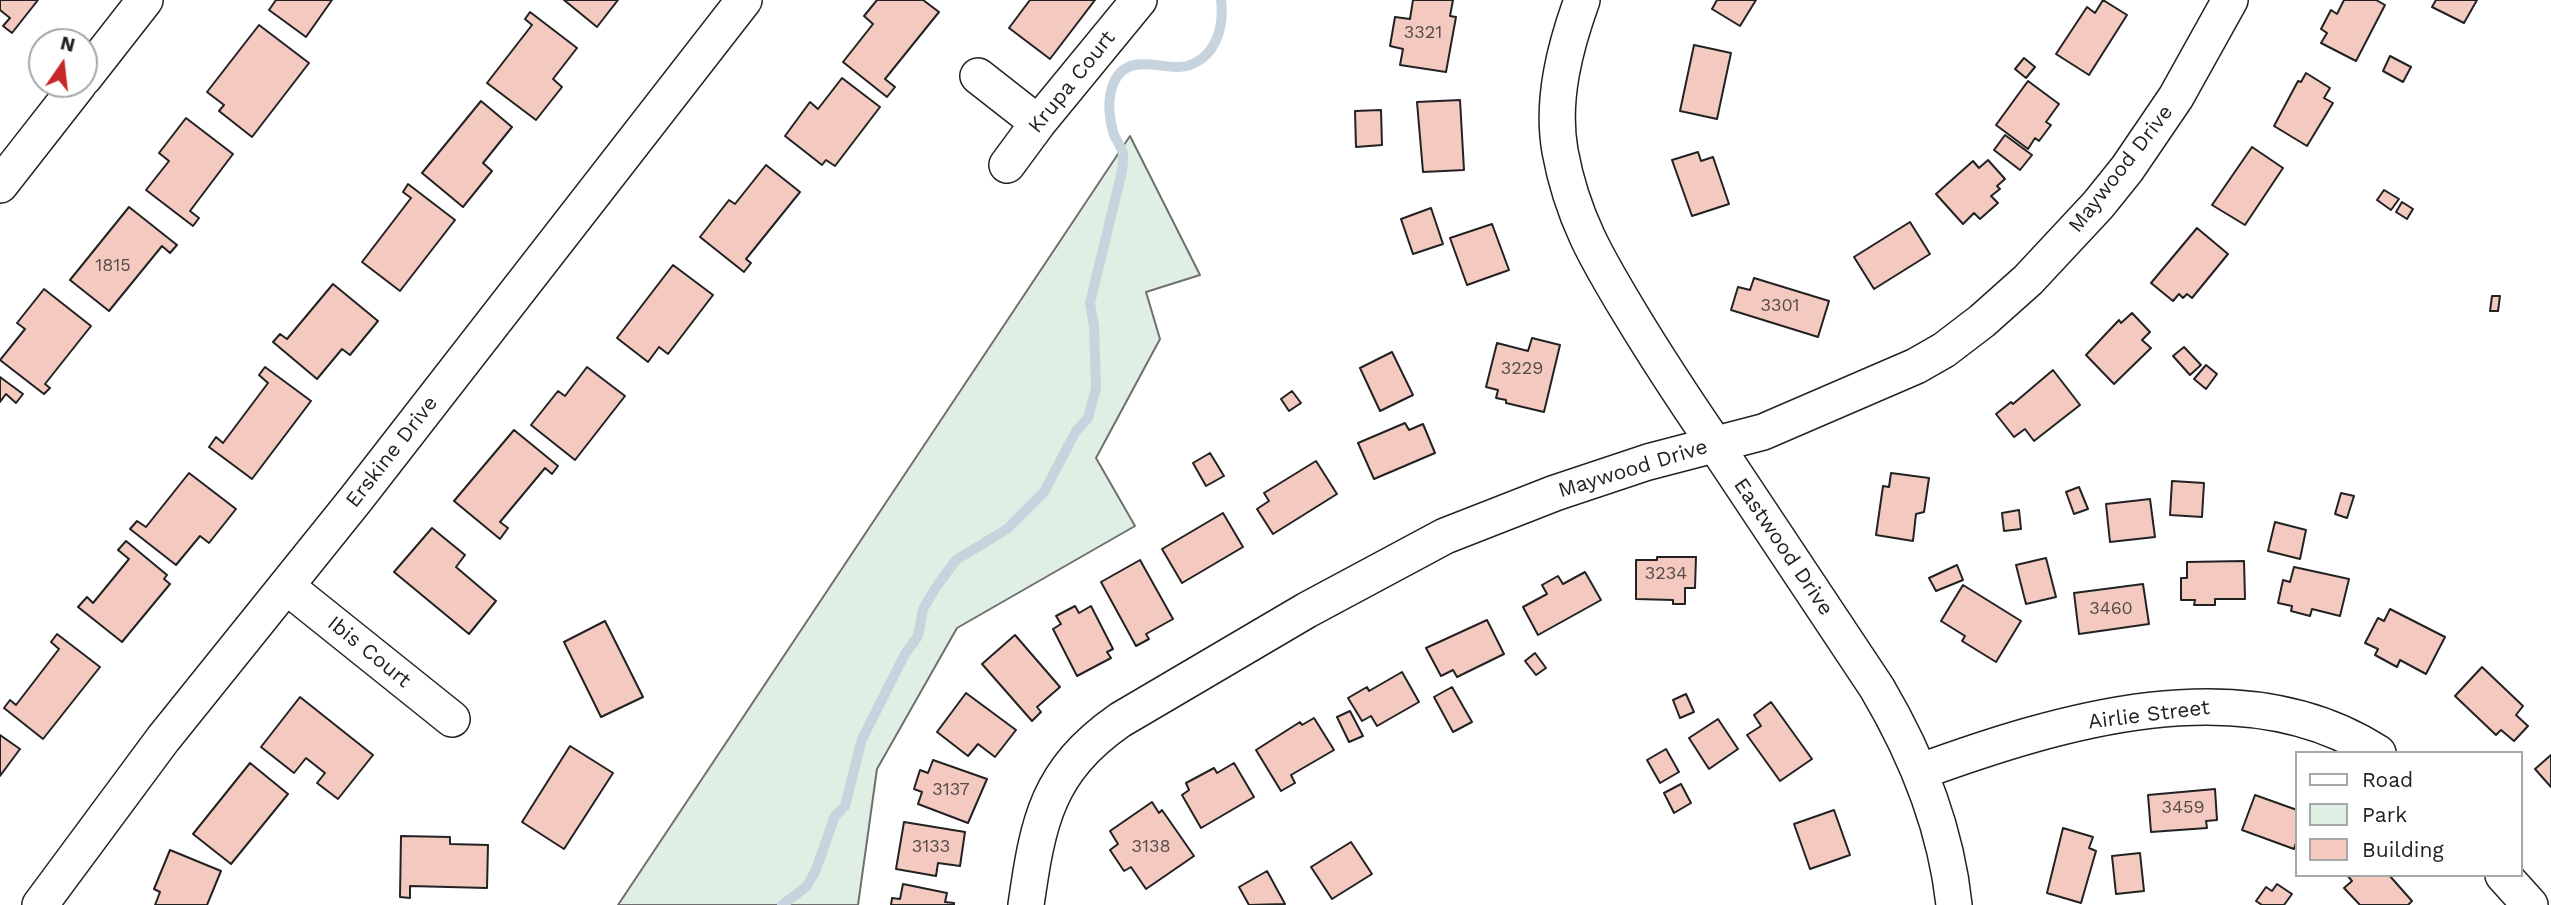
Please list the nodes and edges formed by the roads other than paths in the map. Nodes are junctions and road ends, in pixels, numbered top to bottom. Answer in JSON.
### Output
{"nodes":[{"id":1,"x":145,"y":0,"type":"edge"},
{"id":2,"x":744,"y":0,"type":"edge"},
{"id":3,"x":1139,"y":0,"type":"edge"},
{"id":4,"x":1582,"y":0,"type":"edge"},
{"id":5,"x":2230,"y":0,"type":"edge"},
{"id":6,"x":98,"y":60,"type":"edge"},
{"id":7,"x":978,"y":76,"type":"dead end"},
{"id":8,"x":68,"y":98,"type":"edge"},
{"id":9,"x":1038,"y":123,"type":"junction"},
{"id":10,"x":1007,"y":165,"type":"dead end"},
{"id":11,"x":0,"y":185,"type":"edge"},
{"id":12,"x":1714,"y":444,"type":"junction"},
{"id":13,"x":286,"y":586,"type":"junction"},
{"id":14,"x":452,"y":719,"type":"dead end"},
{"id":15,"x":2375,"y":751,"type":"edge"},
{"id":16,"x":1919,"y":772,"type":"junction"},
{"id":17,"x":2504,"y":877,"type":"edge"},
{"id":18,"x":40,"y":905,"type":"edge"},
{"id":19,"x":1026,"y":905,"type":"edge"},
{"id":20,"x":1954,"y":905,"type":"edge"},
{"id":21,"x":2530,"y":905,"type":"edge"}],
"edges":[{"from":1,"to":6,"type":"street"},
{"from":2,"to":13,"type":"street","name":"Erskine Drive"},
{"from":3,"to":9,"type":"street","name":"Krupa Court"},
{"from":4,"to":12,"type":"street","name":"Eastwood Drive"},
{"from":5,"to":12,"type":"street","name":"Maywood Drive"},
{"from":7,"to":9,"type":"street"},
{"from":8,"to":11,"type":"street"},
{"from":9,"to":10,"type":"street","name":"Krupa Court"},
{"from":12,"to":16,"type":"street","name":"Eastwood Drive"},
{"from":12,"to":19,"type":"street","name":"Maywood Drive"},
{"from":13,"to":14,"type":"street","name":"Ibis Court"},
{"from":13,"to":18,"type":"street","name":"Erskine Drive"},
{"from":15,"to":16,"type":"street","name":"Airlie Street"},
{"from":16,"to":20,"type":"street","name":"Eastwood Drive"},
{"from":17,"to":21,"type":"street"}]}
